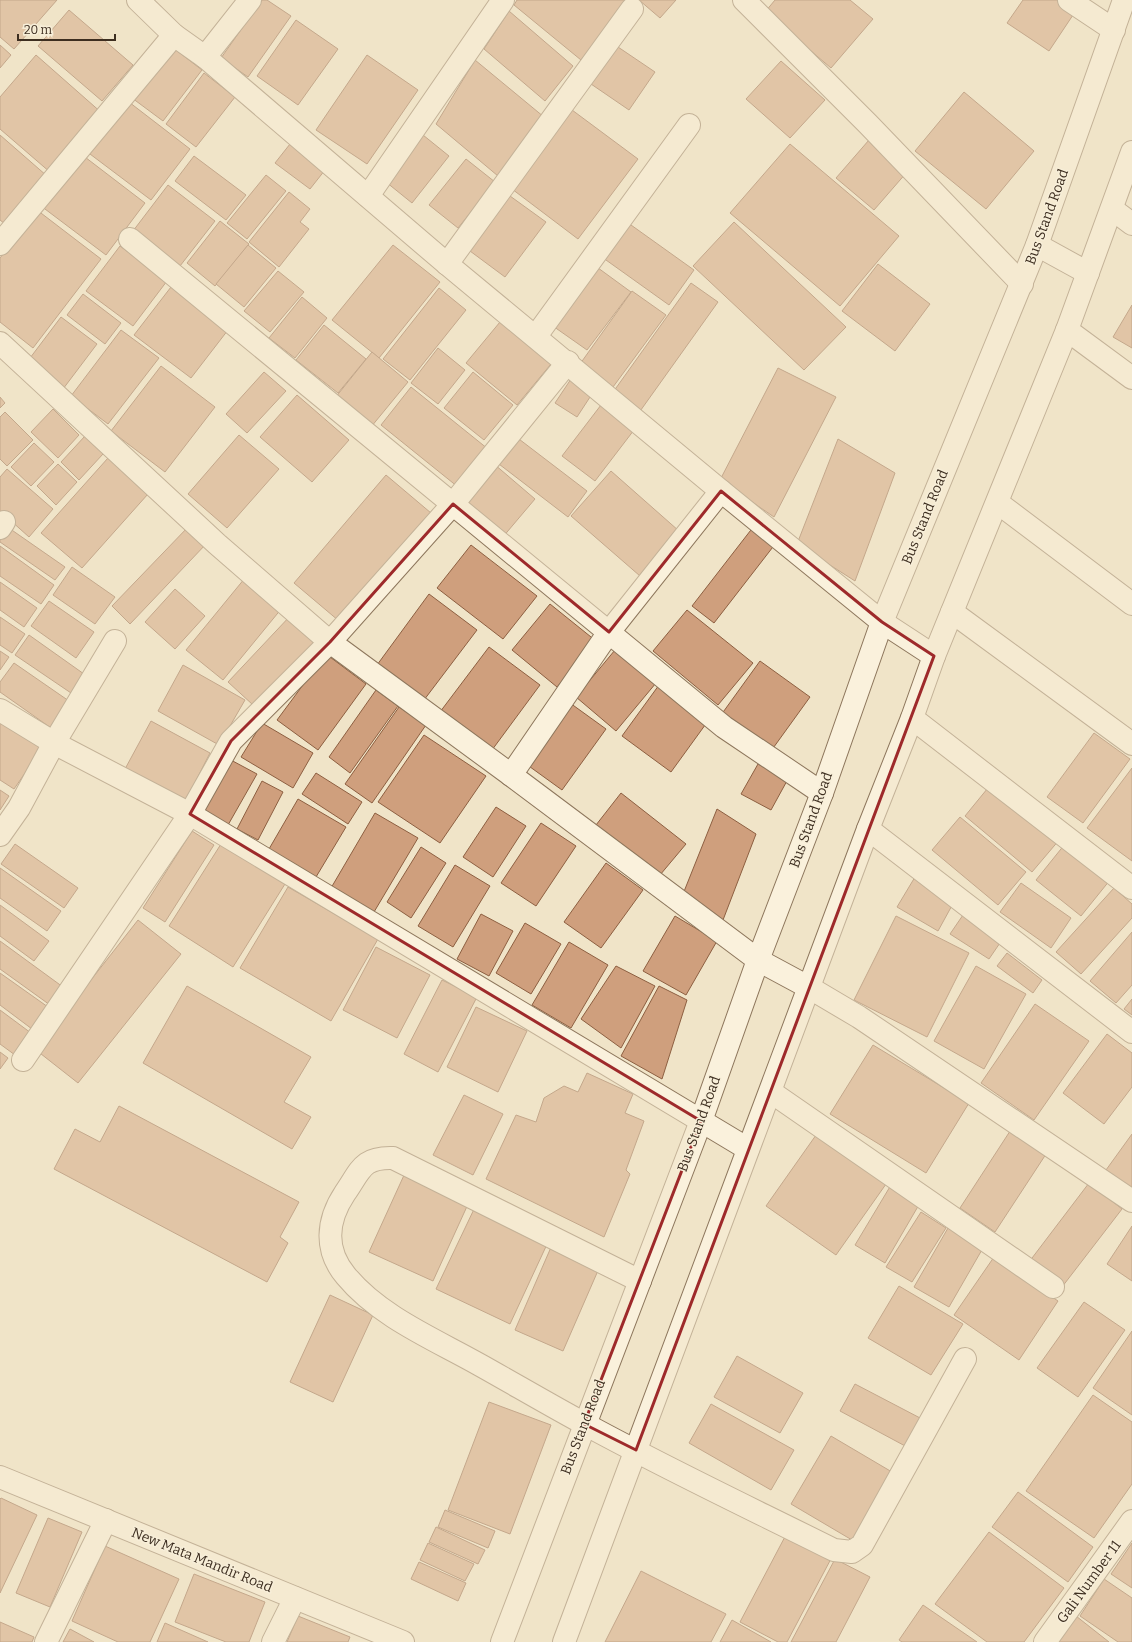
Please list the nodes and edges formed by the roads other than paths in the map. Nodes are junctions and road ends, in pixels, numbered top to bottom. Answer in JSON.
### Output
{"nodes":[{"id":1,"x":138,"y":0,"type":"edge"},
{"id":2,"x":250,"y":0,"type":"edge"},
{"id":3,"x":503,"y":0,"type":"edge"},
{"id":4,"x":744,"y":0,"type":"edge"},
{"id":5,"x":1069,"y":0,"type":"edge"},
{"id":6,"x":1124,"y":0,"type":"edge"},
{"id":7,"x":632,"y":9,"type":"dead end"},
{"id":8,"x":1114,"y":30,"type":"junction"},
{"id":9,"x":174,"y":35,"type":"junction"},
{"id":10,"x":205,"y":57,"type":"junction"},
{"id":11,"x":689,"y":125,"type":"dead end"},
{"id":12,"x":1132,"y":152,"type":"edge"},
{"id":13,"x":368,"y":196,"type":"junction"},
{"id":14,"x":1112,"y":209,"type":"junction"},
{"id":15,"x":1132,"y":224,"type":"edge"},
{"id":16,"x":130,"y":239,"type":"dead end"},
{"id":17,"x":0,"y":244,"type":"edge"},
{"id":18,"x":1037,"y":245,"type":"junction"},
{"id":19,"x":447,"y":264,"type":"junction"},
{"id":20,"x":1088,"y":273,"type":"junction"},
{"id":21,"x":1022,"y":284,"type":"junction"},
{"id":22,"x":1067,"y":330,"type":"junction"},
{"id":23,"x":536,"y":336,"type":"junction"},
{"id":24,"x":0,"y":344,"type":"edge"},
{"id":25,"x":568,"y":362,"type":"junction"},
{"id":26,"x":1132,"y":378,"type":"edge"},
{"id":27,"x":721,"y":491,"type":"junction"},
{"id":28,"x":998,"y":503,"type":"junction"},
{"id":29,"x":454,"y":504,"type":"junction"},
{"id":30,"x":1132,"y":604,"type":"edge"},
{"id":31,"x":952,"y":612,"type":"junction"},
{"id":32,"x":882,"y":622,"type":"junction"},
{"id":33,"x":608,"y":632,"type":"junction"},
{"id":34,"x":115,"y":641,"type":"dead end"},
{"id":35,"x":330,"y":642,"type":"junction"},
{"id":36,"x":934,"y":656,"type":"junction"},
{"id":37,"x":0,"y":710,"type":"edge"},
{"id":38,"x":912,"y":718,"type":"junction"},
{"id":39,"x":54,"y":743,"type":"junction"},
{"id":40,"x":1132,"y":744,"type":"edge"},
{"id":41,"x":512,"y":775,"type":"junction"},
{"id":42,"x":822,"y":793,"type":"junction"},
{"id":43,"x":190,"y":814,"type":"junction"},
{"id":44,"x":868,"y":829,"type":"junction"},
{"id":45,"x":0,"y":835,"type":"edge"},
{"id":46,"x":1132,"y":888,"type":"edge"},
{"id":47,"x":758,"y":960,"type":"junction"},
{"id":48,"x":810,"y":988,"type":"junction"},
{"id":49,"x":1132,"y":1032,"type":"edge"},
{"id":50,"x":23,"y":1060,"type":"dead end"},
{"id":51,"x":771,"y":1092,"type":"junction"},
{"id":52,"x":700,"y":1121,"type":"junction"},
{"id":53,"x":748,"y":1149,"type":"junction"},
{"id":54,"x":1132,"y":1201,"type":"edge"},
{"id":55,"x":640,"y":1281,"type":"junction"},
{"id":56,"x":1053,"y":1287,"type":"dead end"},
{"id":57,"x":965,"y":1359,"type":"dead end"},
{"id":58,"x":584,"y":1424,"type":"junction"},
{"id":59,"x":636,"y":1450,"type":"junction"},
{"id":60,"x":0,"y":1477,"type":"edge"},
{"id":61,"x":106,"y":1520,"type":"junction"},
{"id":62,"x":1132,"y":1521,"type":"edge"},
{"id":63,"x":295,"y":1598,"type":"junction"},
{"id":64,"x":46,"y":1642,"type":"edge"},
{"id":65,"x":273,"y":1642,"type":"edge"},
{"id":66,"x":403,"y":1642,"type":"edge"},
{"id":67,"x":502,"y":1642,"type":"edge"},
{"id":68,"x":564,"y":1642,"type":"edge"},
{"id":69,"x":1045,"y":1642,"type":"edge"}],
"edges":[{"from":1,"to":9,"type":"street"},
{"from":2,"to":10,"type":"street"},
{"from":3,"to":13,"type":"street"},
{"from":4,"to":21,"type":"street"},
{"from":5,"to":8,"type":"street"},
{"from":6,"to":8,"type":"street","name":"Bus Stand Road"},
{"from":7,"to":19,"type":"street"},
{"from":8,"to":18,"type":"street","name":"Bus Stand Road"},
{"from":9,"to":10,"type":"street"},
{"from":9,"to":17,"type":"street"},
{"from":10,"to":13,"type":"street"},
{"from":11,"to":23,"type":"street"},
{"from":12,"to":14,"type":"street"},
{"from":13,"to":19,"type":"street"},
{"from":14,"to":15,"type":"street"},
{"from":14,"to":20,"type":"street"},
{"from":16,"to":29,"type":"street"},
{"from":18,"to":20,"type":"street"},
{"from":18,"to":21,"type":"street","name":"Bus Stand Road"},
{"from":19,"to":23,"type":"street"},
{"from":20,"to":22,"type":"street"},
{"from":21,"to":32,"type":"street","name":"Bus Stand Road"},
{"from":22,"to":26,"type":"street"},
{"from":22,"to":28,"type":"street"},
{"from":23,"to":25,"type":"street"},
{"from":24,"to":35,"type":"street"},
{"from":25,"to":27,"type":"street"},
{"from":25,"to":29,"type":"street"},
{"from":27,"to":32,"type":"street"},
{"from":27,"to":33,"type":"street"},
{"from":28,"to":30,"type":"street"},
{"from":28,"to":31,"type":"street"},
{"from":29,"to":33,"type":"street"},
{"from":29,"to":35,"type":"street"},
{"from":31,"to":36,"type":"street"},
{"from":31,"to":40,"type":"street"},
{"from":32,"to":36,"type":"street"},
{"from":32,"to":42,"type":"street","name":"Bus Stand Road"},
{"from":33,"to":41,"type":"street"},
{"from":33,"to":42,"type":"street"},
{"from":34,"to":39,"type":"street"},
{"from":35,"to":41,"type":"street"},
{"from":35,"to":43,"type":"street"},
{"from":36,"to":38,"type":"street"},
{"from":37,"to":39,"type":"street"},
{"from":38,"to":44,"type":"street"},
{"from":38,"to":46,"type":"street"},
{"from":39,"to":43,"type":"street"},
{"from":39,"to":45,"type":"street"},
{"from":41,"to":47,"type":"street"},
{"from":42,"to":47,"type":"street","name":"Bus Stand Road"},
{"from":43,"to":50,"type":"street"},
{"from":43,"to":52,"type":"street"},
{"from":44,"to":48,"type":"street"},
{"from":44,"to":49,"type":"street"},
{"from":47,"to":48,"type":"street"},
{"from":47,"to":52,"type":"street","name":"Bus Stand Road"},
{"from":48,"to":51,"type":"street"},
{"from":48,"to":54,"type":"street"},
{"from":51,"to":53,"type":"street"},
{"from":51,"to":56,"type":"street"},
{"from":52,"to":53,"type":"street"},
{"from":52,"to":55,"type":"street","name":"Bus Stand Road"},
{"from":53,"to":59,"type":"street"},
{"from":55,"to":58,"type":"street","name":"Bus Stand Road"},
{"from":55,"to":58,"type":"street"},
{"from":57,"to":59,"type":"street"},
{"from":58,"to":59,"type":"street"},
{"from":58,"to":67,"type":"street","name":"Bus Stand Road"},
{"from":59,"to":68,"type":"street"},
{"from":60,"to":61,"type":"street","name":"New Mata Mandir Road"},
{"from":61,"to":63,"type":"street","name":"New Mata Mandir Road"},
{"from":61,"to":64,"type":"street"},
{"from":62,"to":69,"type":"street","name":"Gali Number 11"},
{"from":63,"to":65,"type":"street"},
{"from":63,"to":66,"type":"street","name":"New Mata Mandir Road"}]}
